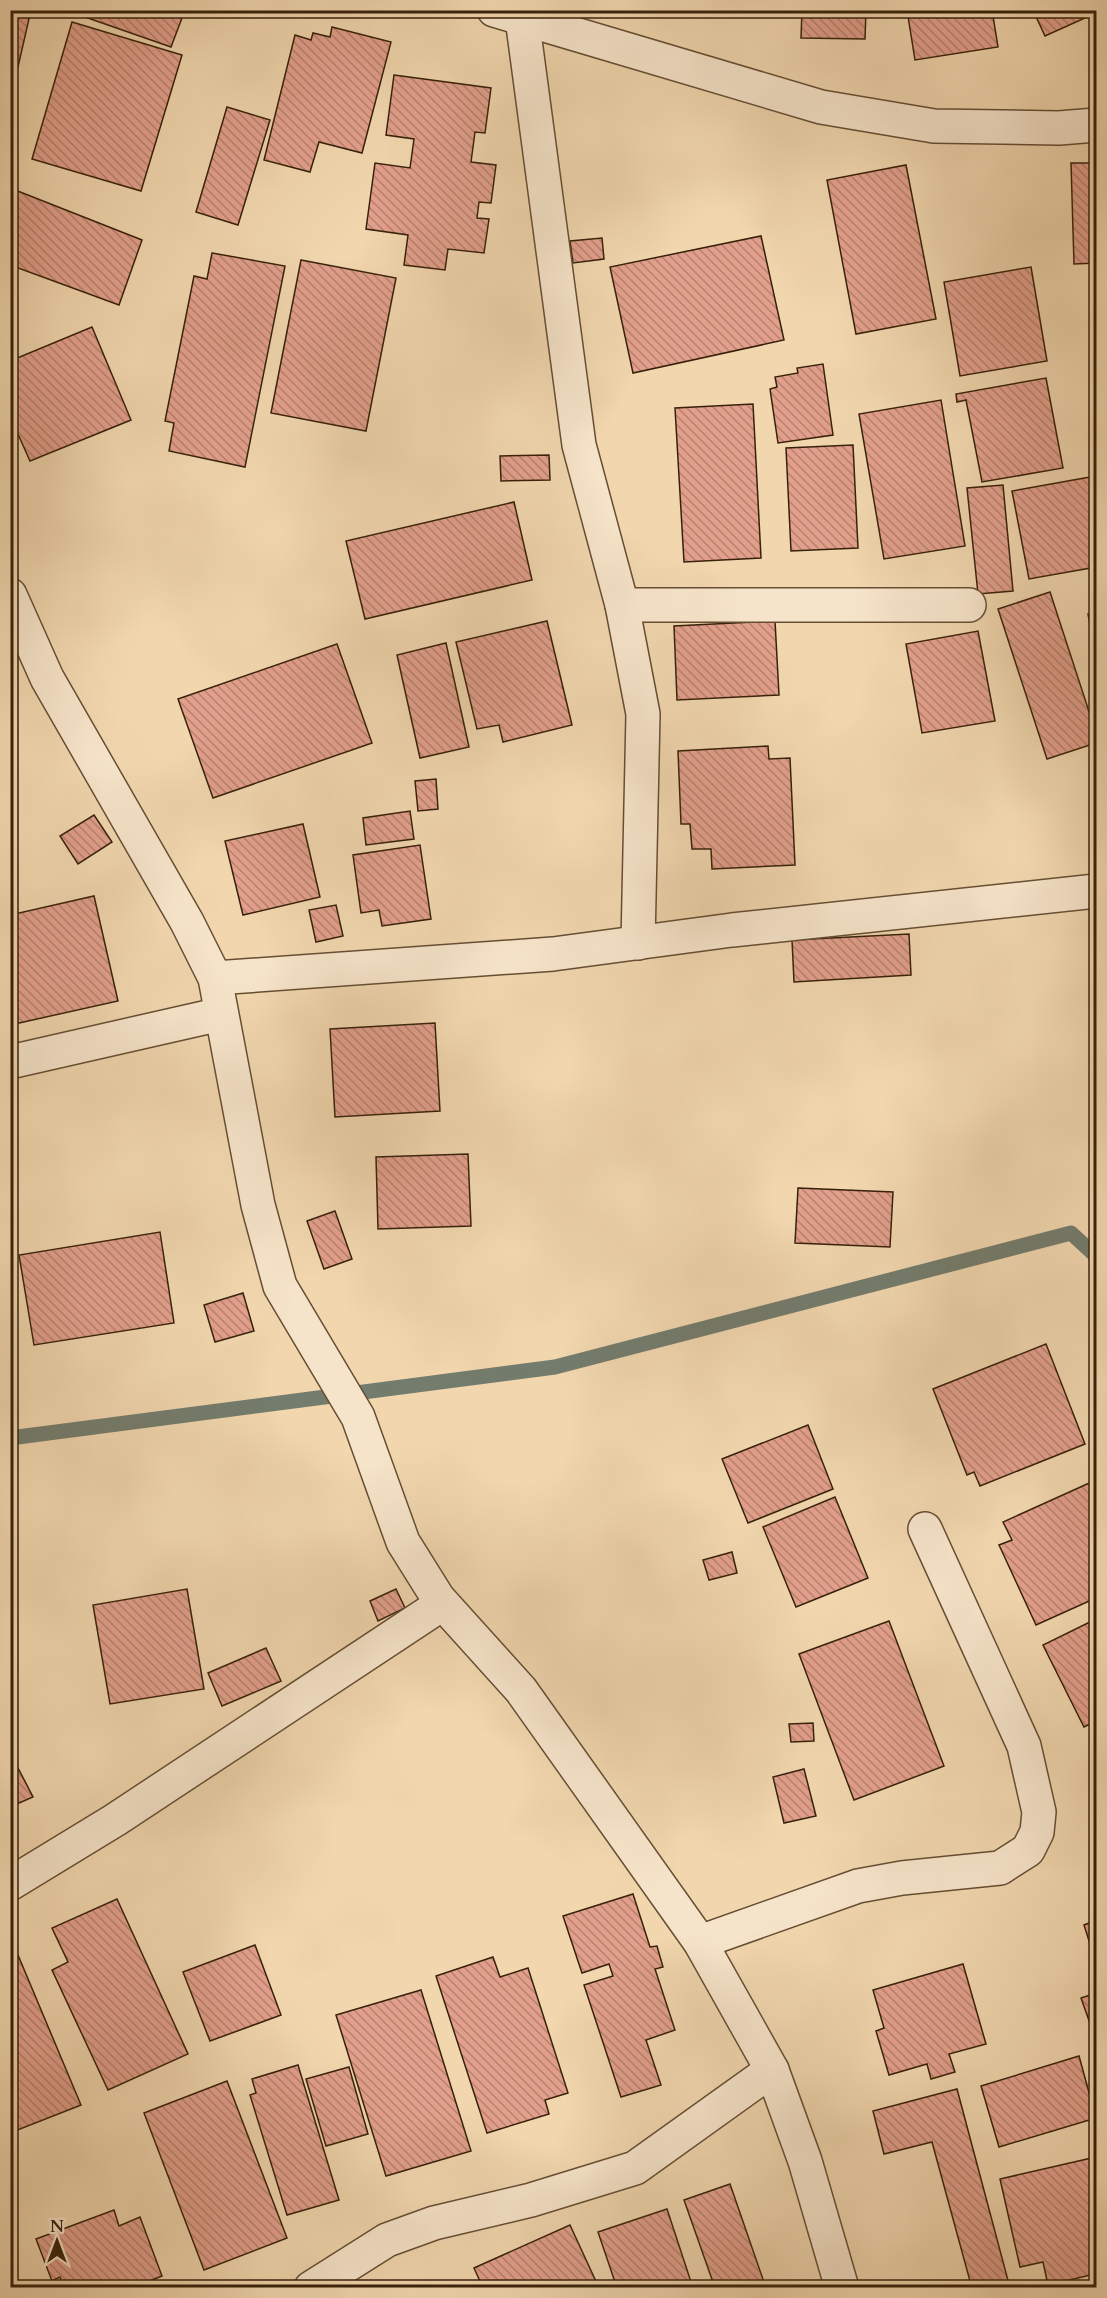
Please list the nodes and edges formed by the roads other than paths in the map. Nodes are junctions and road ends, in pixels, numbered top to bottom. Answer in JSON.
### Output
{"nodes":[{"id":1,"x":508,"y":14,"type":"edge"},
{"id":2,"x":1096,"y":125,"type":"edge"},
{"id":3,"x":10,"y":595,"type":"edge"},
{"id":4,"x":622,"y":604,"type":"junction"},
{"id":5,"x":969,"y":605,"type":"dead end"},
{"id":6,"x":1096,"y":891,"type":"edge"},
{"id":7,"x":638,"y":943,"type":"junction"},
{"id":8,"x":215,"y":978,"type":"junction"},
{"id":9,"x":221,"y":1014,"type":"junction"},
{"id":10,"x":10,"y":1062,"type":"edge"},
{"id":11,"x":925,"y":1529,"type":"dead end"},
{"id":12,"x":442,"y":1604,"type":"junction"},
{"id":13,"x":10,"y":1884,"type":"edge"},
{"id":14,"x":700,"y":1942,"type":"junction"},
{"id":15,"x":772,"y":2070,"type":"junction"},
{"id":16,"x":311,"y":2288,"type":"edge"},
{"id":17,"x":842,"y":2288,"type":"edge"}],
"edges":[{"from":1,"to":2,"type":"street"},
{"from":1,"to":4,"type":"street"},
{"from":3,"to":8,"type":"street"},
{"from":4,"to":5,"type":"street"},
{"from":4,"to":7,"type":"street"},
{"from":6,"to":7,"type":"street"},
{"from":7,"to":8,"type":"street"},
{"from":8,"to":9,"type":"street"},
{"from":9,"to":10,"type":"street"},
{"from":9,"to":12,"type":"street"},
{"from":11,"to":14,"type":"street"},
{"from":12,"to":13,"type":"street"},
{"from":12,"to":14,"type":"street"},
{"from":14,"to":15,"type":"street"},
{"from":15,"to":16,"type":"street"},
{"from":15,"to":17,"type":"street"}]}
